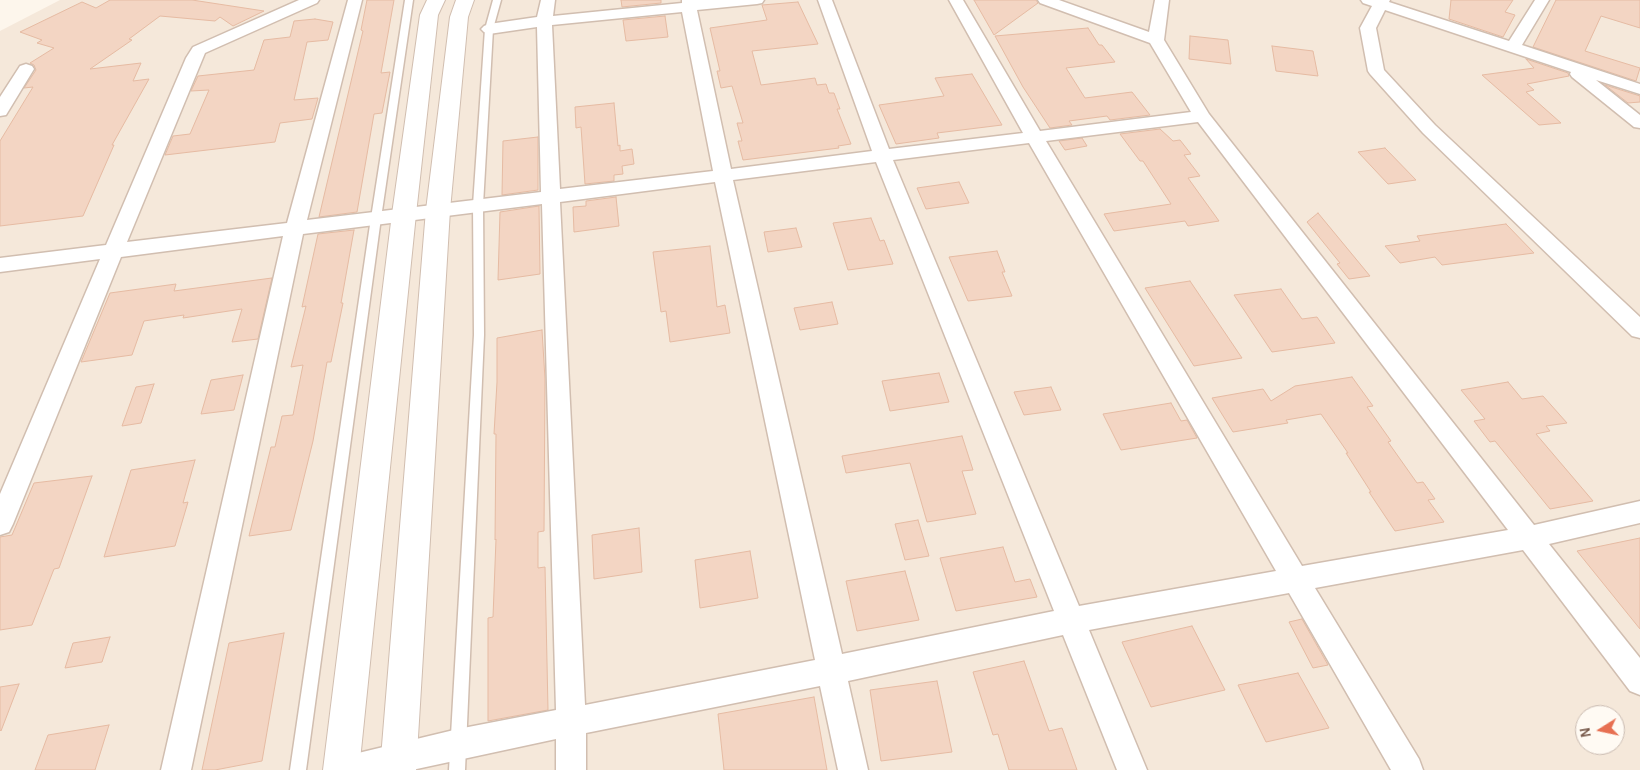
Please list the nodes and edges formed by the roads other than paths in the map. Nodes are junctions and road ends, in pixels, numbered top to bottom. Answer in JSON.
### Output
{"nodes":[{"id":1,"x":312,"y":0,"type":"edge"},
{"id":2,"x":355,"y":0,"type":"edge"},
{"id":3,"x":409,"y":0,"type":"edge"},
{"id":4,"x":436,"y":0,"type":"edge"},
{"id":5,"x":465,"y":0,"type":"edge"},
{"id":6,"x":497,"y":0,"type":"edge"},
{"id":7,"x":757,"y":0,"type":"edge"},
{"id":8,"x":825,"y":0,"type":"edge"},
{"id":9,"x":956,"y":0,"type":"edge"},
{"id":10,"x":1045,"y":0,"type":"edge"},
{"id":11,"x":1162,"y":0,"type":"edge"},
{"id":12,"x":1542,"y":0,"type":"edge"},
{"id":13,"x":1377,"y":1,"type":"edge"},
{"id":14,"x":689,"y":4,"type":"edge"},
{"id":15,"x":546,"y":10,"type":"edge"},
{"id":16,"x":489,"y":28,"type":"junction"},
{"id":17,"x":1156,"y":40,"type":"junction"},
{"id":18,"x":1513,"y":48,"type":"junction"},
{"id":19,"x":1566,"y":65,"type":"junction"},
{"id":20,"x":26,"y":69,"type":"dead end"},
{"id":21,"x":1640,"y":89,"type":"edge"},
{"id":22,"x":0,"y":111,"type":"edge"},
{"id":23,"x":1202,"y":116,"type":"junction"},
{"id":24,"x":1640,"y":123,"type":"edge"},
{"id":25,"x":1034,"y":136,"type":"junction"},
{"id":26,"x":882,"y":155,"type":"junction"},
{"id":27,"x":723,"y":175,"type":"junction"},
{"id":28,"x":551,"y":196,"type":"junction"},
{"id":29,"x":478,"y":205,"type":"junction"},
{"id":30,"x":438,"y":210,"type":"junction"},
{"id":31,"x":404,"y":214,"type":"junction"},
{"id":32,"x":376,"y":218,"type":"junction"},
{"id":33,"x":295,"y":228,"type":"junction"},
{"id":34,"x":114,"y":250,"type":"junction"},
{"id":35,"x":0,"y":265,"type":"edge"},
{"id":36,"x":1640,"y":330,"type":"edge"},
{"id":37,"x":1640,"y":512,"type":"edge"},
{"id":38,"x":0,"y":524,"type":"edge"},
{"id":39,"x":1527,"y":538,"type":"junction"},
{"id":40,"x":1295,"y":578,"type":"junction"},
{"id":41,"x":1072,"y":620,"type":"junction"},
{"id":42,"x":832,"y":670,"type":"junction"},
{"id":43,"x":1640,"y":681,"type":"edge"},
{"id":44,"x":571,"y":722,"type":"junction"},
{"id":45,"x":457,"y":757,"type":"edge"},
{"id":46,"x":398,"y":764,"type":"edge"},
{"id":47,"x":176,"y":770,"type":"edge"},
{"id":48,"x":298,"y":770,"type":"edge"},
{"id":49,"x":341,"y":770,"type":"edge"},
{"id":50,"x":350,"y":770,"type":"edge"},
{"id":51,"x":571,"y":770,"type":"edge"},
{"id":52,"x":853,"y":770,"type":"edge"},
{"id":53,"x":1132,"y":770,"type":"edge"},
{"id":54,"x":1408,"y":770,"type":"edge"}],
"edges":[{"from":1,"to":34,"type":"street"},
{"from":2,"to":33,"type":"street"},
{"from":3,"to":32,"type":"lane"},
{"from":4,"to":31,"type":"street"},
{"from":5,"to":30,"type":"street"},
{"from":6,"to":16,"type":"lane"},
{"from":7,"to":14,"type":"street"},
{"from":8,"to":26,"type":"street"},
{"from":9,"to":25,"type":"street"},
{"from":10,"to":17,"type":"street"},
{"from":11,"to":17,"type":"street"},
{"from":12,"to":18,"type":"street"},
{"from":13,"to":18,"type":"street"},
{"from":13,"to":36,"type":"street"},
{"from":14,"to":15,"type":"street"},
{"from":14,"to":27,"type":"street"},
{"from":15,"to":16,"type":"street"},
{"from":15,"to":28,"type":"street"},
{"from":16,"to":29,"type":"lane"},
{"from":17,"to":23,"type":"street"},
{"from":18,"to":19,"type":"street"},
{"from":19,"to":21,"type":"street"},
{"from":19,"to":24,"type":"street"},
{"from":20,"to":22,"type":"street"},
{"from":23,"to":25,"type":"street"},
{"from":23,"to":39,"type":"street"},
{"from":25,"to":26,"type":"street"},
{"from":25,"to":40,"type":"street"},
{"from":26,"to":27,"type":"street"},
{"from":26,"to":41,"type":"street"},
{"from":27,"to":28,"type":"street"},
{"from":27,"to":42,"type":"street"},
{"from":28,"to":29,"type":"street"},
{"from":28,"to":44,"type":"street"},
{"from":29,"to":30,"type":"street"},
{"from":29,"to":45,"type":"lane"},
{"from":30,"to":31,"type":"street"},
{"from":30,"to":46,"type":"street"},
{"from":31,"to":32,"type":"street"},
{"from":31,"to":49,"type":"street"},
{"from":32,"to":33,"type":"street"},
{"from":32,"to":48,"type":"lane"},
{"from":33,"to":34,"type":"street"},
{"from":33,"to":47,"type":"street"},
{"from":34,"to":35,"type":"street"},
{"from":34,"to":38,"type":"street"},
{"from":37,"to":39,"type":"street"},
{"from":39,"to":40,"type":"street"},
{"from":39,"to":43,"type":"street"},
{"from":40,"to":41,"type":"street"},
{"from":40,"to":54,"type":"street"},
{"from":41,"to":42,"type":"street"},
{"from":41,"to":53,"type":"street"},
{"from":42,"to":44,"type":"street"},
{"from":42,"to":52,"type":"street"},
{"from":44,"to":45,"type":"street"},
{"from":44,"to":51,"type":"street"},
{"from":45,"to":46,"type":"street"},
{"from":46,"to":50,"type":"street"}]}
